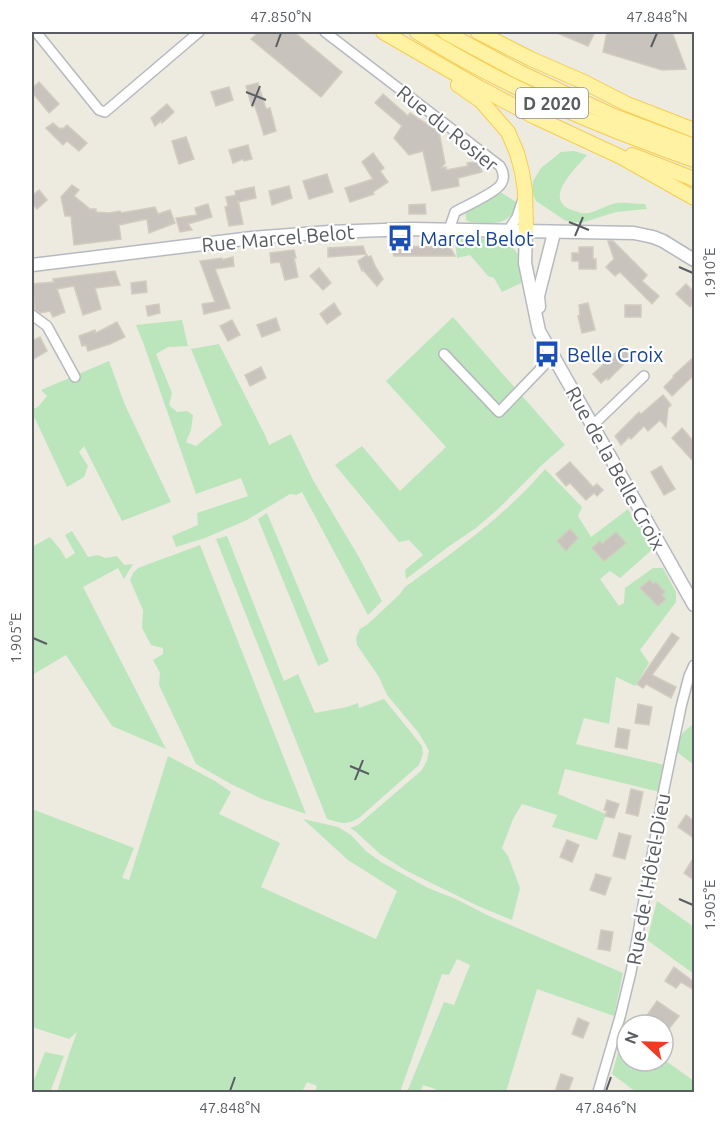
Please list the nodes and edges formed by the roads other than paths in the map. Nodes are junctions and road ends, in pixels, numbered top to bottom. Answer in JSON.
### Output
{"nodes":[{"id":1,"x":36,"y":32,"type":"edge"},
{"id":2,"x":199,"y":32,"type":"edge"},
{"id":3,"x":325,"y":32,"type":"edge"},
{"id":4,"x":381,"y":32,"type":"edge"},
{"id":5,"x":417,"y":32,"type":"edge"},
{"id":6,"x":446,"y":32,"type":"edge"},
{"id":7,"x":478,"y":32,"type":"edge"},
{"id":8,"x":584,"y":82,"type":"junction"},
{"id":9,"x":535,"y":117,"type":"junction"},
{"id":10,"x":694,"y":120,"type":"edge"},
{"id":11,"x":694,"y":130,"type":"edge"},
{"id":12,"x":694,"y":146,"type":"edge"},
{"id":13,"x":694,"y":160,"type":"edge"},
{"id":14,"x":694,"y":179,"type":"edge"},
{"id":15,"x":525,"y":191,"type":"junction"},
{"id":16,"x":694,"y":198,"type":"edge"},
{"id":17,"x":449,"y":230,"type":"junction"},
{"id":18,"x":508,"y":231,"type":"junction"},
{"id":19,"x":526,"y":232,"type":"junction"},
{"id":20,"x":554,"y":232,"type":"junction"},
{"id":21,"x":694,"y":261,"type":"edge"},
{"id":22,"x":32,"y":265,"type":"edge"},
{"id":23,"x":32,"y":315,"type":"edge"},
{"id":24,"x":539,"y":331,"type":"junction"},
{"id":25,"x":444,"y":354,"type":"dead end"},
{"id":26,"x":553,"y":356,"type":"junction"},
{"id":27,"x":644,"y":376,"type":"dead end"},
{"id":28,"x":75,"y":377,"type":"dead end"},
{"id":29,"x":592,"y":426,"type":"junction"},
{"id":30,"x":694,"y":605,"type":"edge"},
{"id":31,"x":694,"y":665,"type":"edge"},
{"id":32,"x":598,"y":1092,"type":"edge"}],
"edges":[{"from":1,"to":2,"type":"street"},
{"from":3,"to":17,"type":"street","name":"Rue du Rosier"},
{"from":4,"to":9,"type":"main road"},
{"from":4,"to":15,"type":"main road"},
{"from":5,"to":13,"type":"main road","number":"D 2020"},
{"from":6,"to":12,"type":"main road","number":"D 2020"},
{"from":7,"to":8,"type":"main road"},
{"from":8,"to":10,"type":"main road"},
{"from":8,"to":11,"type":"main road"},
{"from":9,"to":14,"type":"main road"},
{"from":9,"to":16,"type":"main road"},
{"from":15,"to":18,"type":"street"},
{"from":15,"to":19,"type":"main road"},
{"from":17,"to":18,"type":"main road","name":"Rue Marcel Belot"},
{"from":17,"to":22,"type":"main road","name":"Rue Marcel Belot"},
{"from":18,"to":19,"type":"main road","name":"Rue Marcel Belot"},
{"from":19,"to":20,"type":"main road","name":"Rue Marcel Belot"},
{"from":19,"to":24,"type":"main road","name":"Rue de la Belle Croix"},
{"from":20,"to":21,"type":"main road","name":"Rue Marcel Belot"},
{"from":20,"to":24,"type":"main road","name":"Rue de la Belle Croix"},
{"from":23,"to":28,"type":"street"},
{"from":24,"to":26,"type":"main road","name":"Rue de la Belle Croix"},
{"from":25,"to":26,"type":"street"},
{"from":26,"to":29,"type":"main road","name":"Rue de la Belle Croix"},
{"from":27,"to":29,"type":"street"},
{"from":29,"to":30,"type":"main road","name":"Rue de la Belle Croix"},
{"from":31,"to":32,"type":"street","name":"Rue de l'Hôtel-Dieu"}]}
